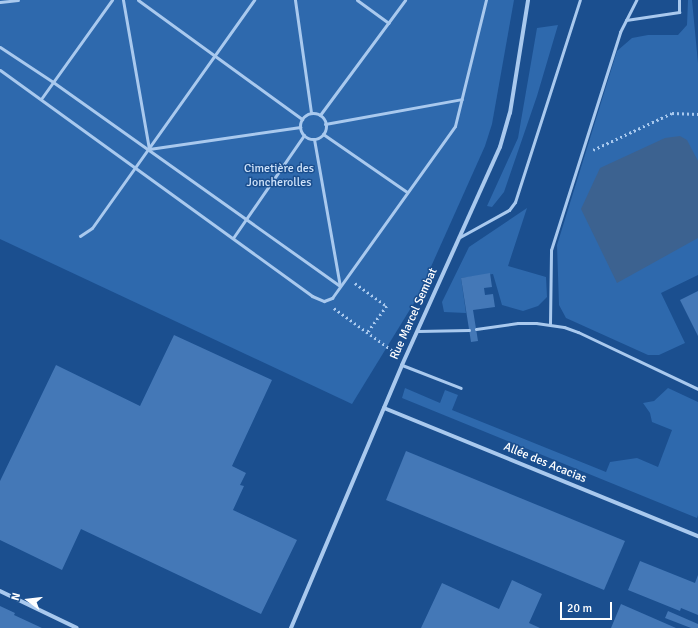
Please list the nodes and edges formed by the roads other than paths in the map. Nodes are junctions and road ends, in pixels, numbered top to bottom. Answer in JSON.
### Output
{"nodes":[{"id":1,"x":18,"y":0,"type":"edge"},
{"id":2,"x":112,"y":0,"type":"edge"},
{"id":3,"x":122,"y":0,"type":"edge"},
{"id":4,"x":138,"y":0,"type":"edge"},
{"id":5,"x":254,"y":0,"type":"edge"},
{"id":6,"x":295,"y":0,"type":"edge"},
{"id":7,"x":356,"y":0,"type":"edge"},
{"id":8,"x":405,"y":0,"type":"edge"},
{"id":9,"x":486,"y":0,"type":"edge"},
{"id":10,"x":528,"y":0,"type":"edge"},
{"id":11,"x":580,"y":0,"type":"edge"},
{"id":12,"x":636,"y":0,"type":"edge"},
{"id":13,"x":679,"y":0,"type":"edge"},
{"id":14,"x":0,"y":2,"type":"edge"},
{"id":15,"x":626,"y":20,"type":"junction"},
{"id":16,"x":389,"y":23,"type":"junction"},
{"id":17,"x":0,"y":47,"type":"edge"},
{"id":18,"x":216,"y":56,"type":"junction"},
{"id":19,"x":0,"y":70,"type":"edge"},
{"id":20,"x":53,"y":82,"type":"junction"},
{"id":21,"x":41,"y":99,"type":"junction"},
{"id":22,"x":462,"y":99,"type":"junction"},
{"id":23,"x":311,"y":113,"type":"junction"},
{"id":24,"x":320,"y":115,"type":"junction"},
{"id":25,"x":302,"y":119,"type":"junction"},
{"id":26,"x":325,"y":124,"type":"junction"},
{"id":27,"x":300,"y":127,"type":"junction"},
{"id":28,"x":323,"y":134,"type":"junction"},
{"id":29,"x":304,"y":135,"type":"junction"},
{"id":30,"x":314,"y":139,"type":"junction"},
{"id":31,"x":149,"y":149,"type":"junction"},
{"id":32,"x":136,"y":167,"type":"junction"},
{"id":33,"x":407,"y":192,"type":"junction"},
{"id":34,"x":247,"y":219,"type":"junction"},
{"id":35,"x":80,"y":236,"type":"dead end"},
{"id":36,"x":460,"y":237,"type":"junction"},
{"id":37,"x":233,"y":238,"type":"junction"},
{"id":38,"x":340,"y":286,"type":"junction"},
{"id":39,"x":550,"y":324,"type":"junction"},
{"id":40,"x":476,"y":329,"type":"dead end"},
{"id":41,"x":418,"y":330,"type":"junction"},
{"id":42,"x":469,"y":330,"type":"dead end"},
{"id":43,"x":402,"y":365,"type":"junction"},
{"id":44,"x":461,"y":388,"type":"dead end"},
{"id":45,"x":698,"y":388,"type":"edge"},
{"id":46,"x":384,"y":408,"type":"junction"},
{"id":47,"x":698,"y":536,"type":"edge"},
{"id":48,"x":0,"y":591,"type":"edge"},
{"id":49,"x":77,"y":628,"type":"edge"},
{"id":50,"x":291,"y":628,"type":"edge"}],
"edges":[{"from":1,"to":14,"type":"lane"},
{"from":2,"to":20,"type":"lane"},
{"from":3,"to":31,"type":"lane"},
{"from":4,"to":18,"type":"lane"},
{"from":5,"to":18,"type":"lane"},
{"from":6,"to":23,"type":"lane"},
{"from":7,"to":16,"type":"lane"},
{"from":8,"to":16,"type":"lane"},
{"from":9,"to":22,"type":"lane"},
{"from":10,"to":36,"type":"street","name":"Rue Marcel Sembat"},
{"from":11,"to":36,"type":"lane"},
{"from":12,"to":15,"type":"lane"},
{"from":13,"to":15,"type":"lane"},
{"from":15,"to":39,"type":"lane"},
{"from":16,"to":24,"type":"lane"},
{"from":17,"to":20,"type":"lane"},
{"from":18,"to":25,"type":"lane"},
{"from":18,"to":31,"type":"lane"},
{"from":19,"to":21,"type":"lane"},
{"from":20,"to":21,"type":"lane"},
{"from":20,"to":31,"type":"lane"},
{"from":21,"to":32,"type":"lane"},
{"from":22,"to":26,"type":"lane"},
{"from":22,"to":33,"type":"lane"},
{"from":23,"to":24,"type":"lane"},
{"from":23,"to":25,"type":"lane"},
{"from":24,"to":26,"type":"lane"},
{"from":25,"to":27,"type":"lane"},
{"from":26,"to":28,"type":"lane"},
{"from":27,"to":29,"type":"lane"},
{"from":27,"to":31,"type":"lane"},
{"from":28,"to":30,"type":"lane"},
{"from":28,"to":33,"type":"lane"},
{"from":29,"to":30,"type":"lane"},
{"from":29,"to":34,"type":"lane"},
{"from":30,"to":38,"type":"lane"},
{"from":31,"to":32,"type":"lane"},
{"from":31,"to":34,"type":"lane"},
{"from":32,"to":35,"type":"lane"},
{"from":32,"to":37,"type":"lane"},
{"from":33,"to":38,"type":"lane"},
{"from":34,"to":37,"type":"lane"},
{"from":34,"to":38,"type":"lane"},
{"from":36,"to":41,"type":"street","name":"Rue Marcel Sembat"},
{"from":37,"to":38,"type":"lane"},
{"from":39,"to":40,"type":"lane"},
{"from":39,"to":45,"type":"lane"},
{"from":41,"to":42,"type":"lane"},
{"from":41,"to":43,"type":"street","name":"Rue Marcel Sembat"},
{"from":43,"to":44,"type":"lane"},
{"from":43,"to":46,"type":"street","name":"Rue Marcel Sembat"},
{"from":46,"to":47,"type":"street","name":"Allée des Acacias"},
{"from":46,"to":50,"type":"street","name":"Rue Marcel Sembat"},
{"from":48,"to":49,"type":"street"}]}
